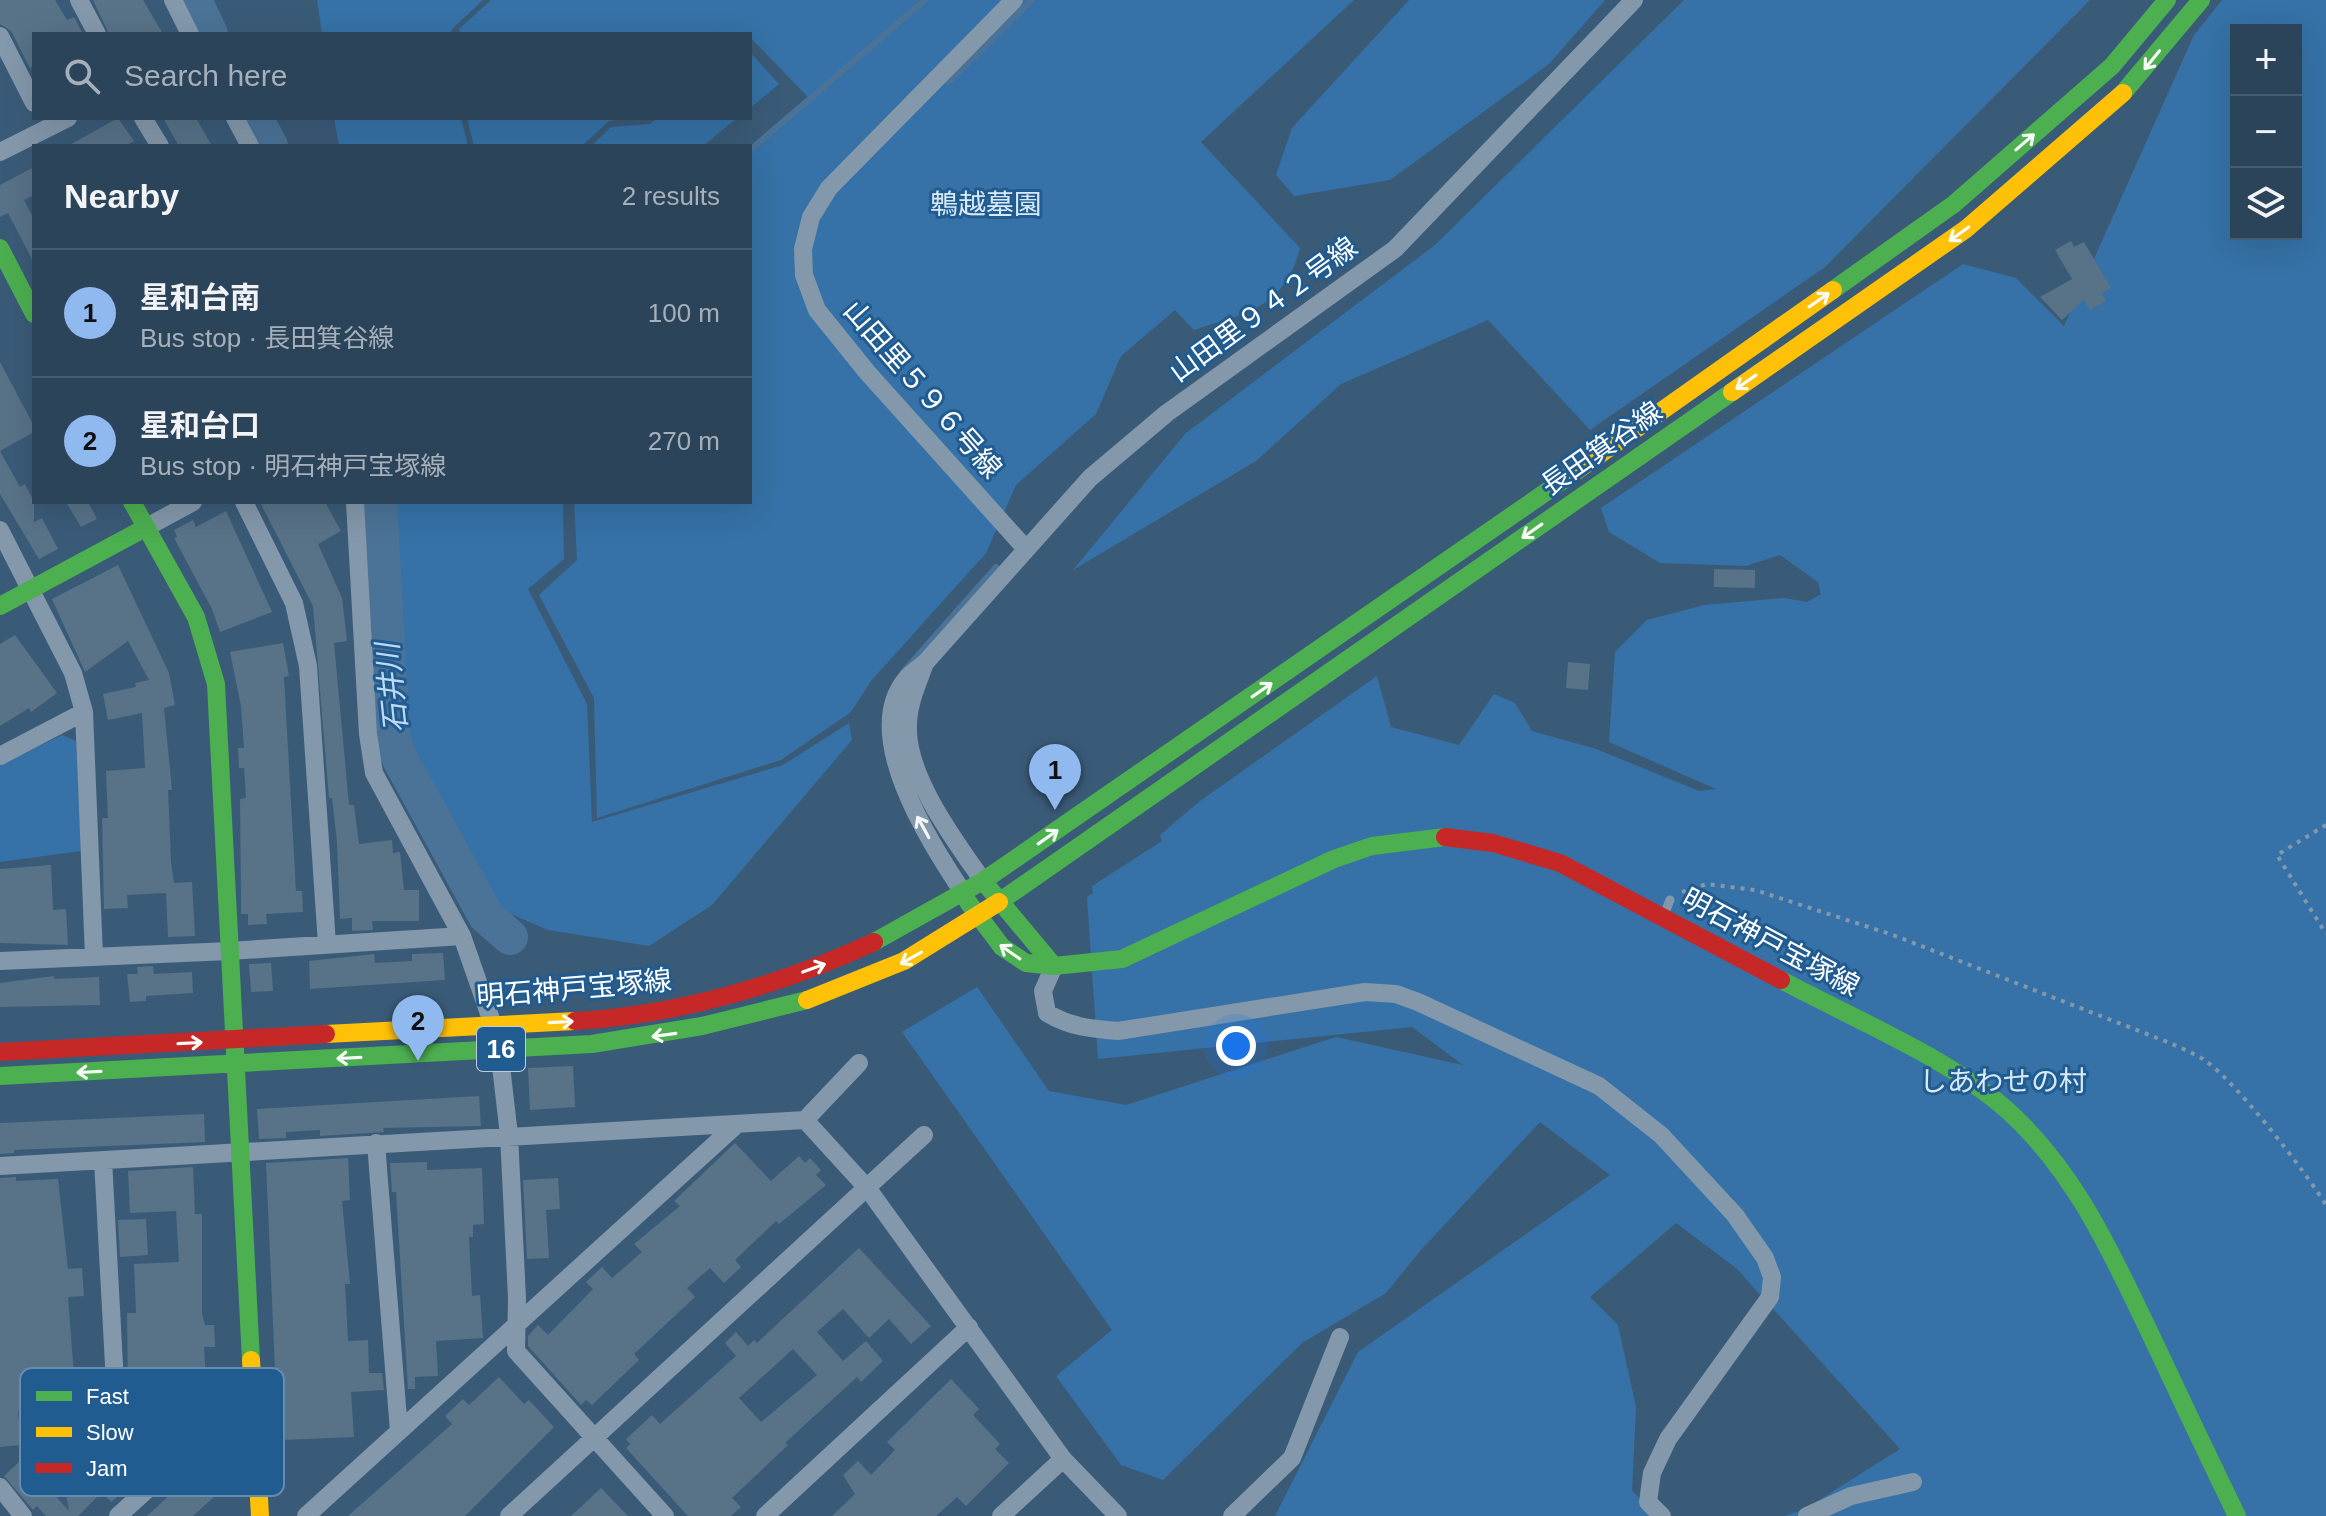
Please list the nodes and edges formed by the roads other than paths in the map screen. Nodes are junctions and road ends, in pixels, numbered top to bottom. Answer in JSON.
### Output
{"nodes":[{"id":1,"x":79,"y":0,"type":"edge"},
{"id":2,"x":173,"y":0,"type":"edge"},
{"id":3,"x":1014,"y":0,"type":"edge"},
{"id":4,"x":1634,"y":0,"type":"edge"},
{"id":5,"x":2167,"y":0,"type":"edge"},
{"id":6,"x":2201,"y":0,"type":"edge"},
{"id":7,"x":96,"y":32,"type":"edge"},
{"id":8,"x":189,"y":32,"type":"edge"},
{"id":9,"x":0,"y":36,"type":"edge"},
{"id":10,"x":32,"y":99,"type":"edge"},
{"id":11,"x":144,"y":120,"type":"edge"},
{"id":12,"x":236,"y":120,"type":"edge"},
{"id":13,"x":44,"y":123,"type":"edge"},
{"id":14,"x":55,"y":144,"type":"edge"},
{"id":15,"x":159,"y":144,"type":"edge"},
{"id":16,"x":249,"y":144,"type":"edge"},
{"id":17,"x":0,"y":152,"type":"edge"},
{"id":18,"x":0,"y":248,"type":"edge"},
{"id":19,"x":32,"y":310,"type":"edge"},
{"id":20,"x":133,"y":504,"type":"edge"},
{"id":21,"x":189,"y":504,"type":"edge"},
{"id":22,"x":245,"y":504,"type":"edge"},
{"id":23,"x":355,"y":504,"type":"edge"},
{"id":24,"x":145,"y":528,"type":"junction"},
{"id":25,"x":0,"y":530,"type":"edge"},
{"id":26,"x":1026,"y":549,"type":"junction"},
{"id":27,"x":33,"y":589,"type":"junction"},
{"id":28,"x":0,"y":606,"type":"edge"},
{"id":29,"x":925,"y":663,"type":"junction"},
{"id":30,"x":84,"y":712,"type":"junction"},
{"id":31,"x":0,"y":756,"type":"edge"},
{"id":32,"x":983,"y":881,"type":"junction"},
{"id":33,"x":964,"y":894,"type":"junction"},
{"id":34,"x":999,"y":902,"type":"junction"},
{"id":35,"x":978,"y":918,"type":"junction"},
{"id":36,"x":462,"y":936,"type":"junction"},
{"id":37,"x":327,"y":944,"type":"junction"},
{"id":38,"x":229,"y":951,"type":"junction"},
{"id":39,"x":94,"y":956,"type":"junction"},
{"id":40,"x":0,"y":961,"type":"edge"},
{"id":41,"x":1054,"y":966,"type":"junction"},
{"id":42,"x":493,"y":1025,"type":"junction"},
{"id":43,"x":232,"y":1041,"type":"junction"},
{"id":44,"x":499,"y":1049,"type":"junction"},
{"id":45,"x":0,"y":1052,"type":"edge"},
{"id":46,"x":859,"y":1063,"type":"dead end"},
{"id":47,"x":233,"y":1065,"type":"junction"},
{"id":48,"x":0,"y":1076,"type":"edge"},
{"id":49,"x":805,"y":1120,"type":"junction"},
{"id":50,"x":735,"y":1126,"type":"junction"},
{"id":51,"x":509,"y":1135,"type":"junction"},
{"id":52,"x":924,"y":1135,"type":"dead end"},
{"id":53,"x":376,"y":1143,"type":"junction"},
{"id":54,"x":240,"y":1152,"type":"junction"},
{"id":55,"x":103,"y":1160,"type":"junction"},
{"id":56,"x":0,"y":1166,"type":"edge"},
{"id":57,"x":868,"y":1189,"type":"junction"},
{"id":58,"x":515,"y":1326,"type":"junction"},
{"id":59,"x":969,"y":1327,"type":"junction"},
{"id":60,"x":1340,"y":1337,"type":"dead end"},
{"id":61,"x":114,"y":1368,"type":"edge"},
{"id":62,"x":252,"y":1368,"type":"edge"},
{"id":63,"x":399,"y":1431,"type":"junction"},
{"id":64,"x":594,"y":1438,"type":"junction"},
{"id":65,"x":1063,"y":1459,"type":"junction"},
{"id":66,"x":1913,"y":1482,"type":"dead end"},
{"id":67,"x":0,"y":1487,"type":"edge"},
{"id":68,"x":140,"y":1496,"type":"edge"},
{"id":69,"x":259,"y":1496,"type":"edge"},
{"id":70,"x":23,"y":1516,"type":"edge"},
{"id":71,"x":118,"y":1516,"type":"edge"},
{"id":72,"x":260,"y":1516,"type":"edge"},
{"id":73,"x":306,"y":1516,"type":"edge"},
{"id":74,"x":509,"y":1516,"type":"edge"},
{"id":75,"x":665,"y":1516,"type":"edge"},
{"id":76,"x":765,"y":1516,"type":"edge"},
{"id":77,"x":1001,"y":1516,"type":"edge"},
{"id":78,"x":1118,"y":1516,"type":"edge"},
{"id":79,"x":1232,"y":1516,"type":"edge"},
{"id":80,"x":1662,"y":1516,"type":"edge"},
{"id":81,"x":1807,"y":1516,"type":"edge"},
{"id":82,"x":2237,"y":1516,"type":"edge"}],
"edges":[{"from":1,"to":7,"type":"street"},
{"from":2,"to":8,"type":"street"},
{"from":3,"to":26,"type":"street","name":"山田里５９６号線"},
{"from":4,"to":26,"type":"street","name":"山田里９４２号線"},
{"from":32,"to":5,"type":"street","name":"長田箕谷線","one_way":true},
{"from":6,"to":34,"type":"street","name":"長田箕谷線","one_way":true},
{"from":9,"to":10,"type":"street"},
{"from":11,"to":15,"type":"street"},
{"from":12,"to":16,"type":"street"},
{"from":13,"to":14,"type":"street"},
{"from":13,"to":17,"type":"street"},
{"from":18,"to":19,"type":"street"},
{"from":20,"to":24,"type":"street"},
{"from":21,"to":24,"type":"street"},
{"from":22,"to":37,"type":"street"},
{"from":23,"to":36,"type":"street"},
{"from":24,"to":27,"type":"street"},
{"from":24,"to":38,"type":"street"},
{"from":25,"to":27,"type":"street"},
{"from":26,"to":29,"type":"street","name":"山田里９４２号線"},
{"from":27,"to":28,"type":"street"},
{"from":27,"to":30,"type":"street"},
{"from":29,"to":32,"type":"street","name":"山田里９４２号線"},
{"from":33,"to":29,"type":"street","name":"山田里９４２号線","one_way":true},
{"from":30,"to":31,"type":"street"},
{"from":30,"to":39,"type":"street"},
{"from":32,"to":33,"type":"street","name":"明石神戸宝塚線","number":"16"},
{"from":32,"to":34,"type":"street"},
{"from":33,"to":35,"type":"street"},
{"from":42,"to":33,"type":"street","name":"明石神戸宝塚線","number":"16","one_way":true},
{"from":34,"to":35,"type":"street","name":"明石神戸宝塚線","number":"16"},
{"from":34,"to":41,"type":"street"},
{"from":41,"to":35,"type":"street","name":"明石神戸宝塚線","one_way":true},
{"from":35,"to":44,"type":"street","name":"明石神戸宝塚線","number":"16","one_way":true},
{"from":36,"to":37,"type":"street"},
{"from":36,"to":42,"type":"street"},
{"from":37,"to":38,"type":"street"},
{"from":38,"to":39,"type":"street"},
{"from":38,"to":43,"type":"street"},
{"from":39,"to":40,"type":"street"},
{"from":41,"to":80,"type":"street"},
{"from":41,"to":82,"type":"street","name":"明石神戸宝塚線"},
{"from":42,"to":43,"type":"street","name":"明石神戸宝塚線","number":"16"},
{"from":45,"to":43,"type":"street","name":"明石神戸宝塚線","number":"16","one_way":true},
{"from":43,"to":47,"type":"street"},
{"from":44,"to":47,"type":"street","name":"明石神戸宝塚線","number":"16","one_way":true},
{"from":44,"to":51,"type":"street"},
{"from":46,"to":49,"type":"street"},
{"from":47,"to":48,"type":"street","name":"明石神戸宝塚線","number":"16","one_way":true},
{"from":47,"to":54,"type":"street"},
{"from":49,"to":50,"type":"street"},
{"from":49,"to":57,"type":"street"},
{"from":50,"to":51,"type":"street"},
{"from":50,"to":58,"type":"street"},
{"from":51,"to":53,"type":"street"},
{"from":51,"to":58,"type":"street"},
{"from":52,"to":57,"type":"street"},
{"from":53,"to":54,"type":"street"},
{"from":53,"to":63,"type":"street"},
{"from":54,"to":55,"type":"street"},
{"from":54,"to":62,"type":"street"},
{"from":55,"to":56,"type":"street"},
{"from":55,"to":61,"type":"street"},
{"from":57,"to":59,"type":"street"},
{"from":57,"to":64,"type":"street"},
{"from":58,"to":63,"type":"street"},
{"from":58,"to":64,"type":"street"},
{"from":59,"to":65,"type":"street"},
{"from":59,"to":76,"type":"street"},
{"from":60,"to":79,"type":"street"},
{"from":63,"to":73,"type":"street"},
{"from":64,"to":74,"type":"street"},
{"from":64,"to":75,"type":"street"},
{"from":65,"to":77,"type":"street"},
{"from":65,"to":78,"type":"street"},
{"from":66,"to":81,"type":"street"},
{"from":67,"to":70,"type":"street"},
{"from":68,"to":71,"type":"street"},
{"from":69,"to":72,"type":"street"}]}
